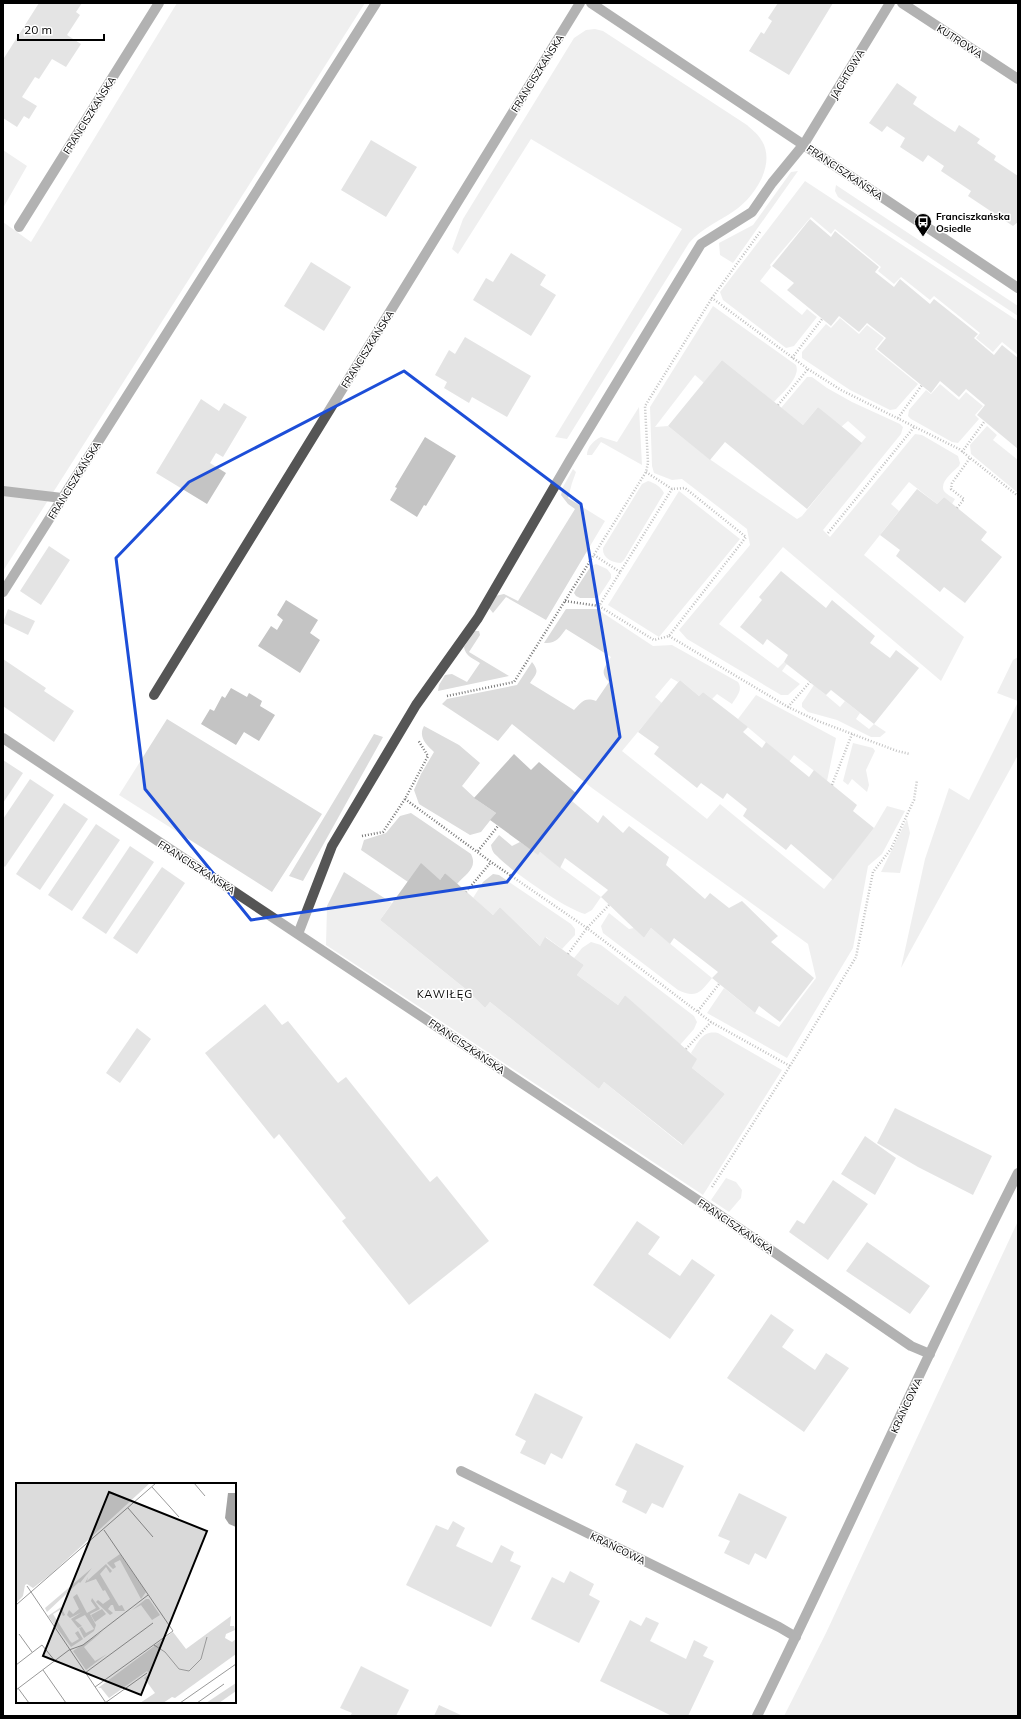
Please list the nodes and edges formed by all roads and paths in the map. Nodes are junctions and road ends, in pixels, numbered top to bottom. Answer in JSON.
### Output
{"nodes":[{"id":1,"x":159,"y":3,"type":"edge"},
{"id":2,"x":376,"y":3,"type":"edge"},
{"id":3,"x":580,"y":3,"type":"edge"},
{"id":4,"x":591,"y":3,"type":"edge"},
{"id":5,"x":890,"y":3,"type":"edge"},
{"id":6,"x":902,"y":3,"type":"edge"},
{"id":7,"x":1018,"y":79,"type":"edge"},
{"id":8,"x":804,"y":144,"type":"junction"},
{"id":9,"x":18,"y":227,"type":"dead end"},
{"id":10,"x":763,"y":228,"type":"dead end"},
{"id":11,"x":1018,"y":288,"type":"edge"},
{"id":12,"x":712,"y":298,"type":"junction"},
{"id":13,"x":822,"y":319,"type":"dead end"},
{"id":14,"x":792,"y":358,"type":"junction"},
{"id":15,"x":808,"y":370,"type":"junction"},
{"id":16,"x":922,"y":385,"type":"dead end"},
{"id":17,"x":778,"y":405,"type":"dead end"},
{"id":18,"x":898,"y":418,"type":"junction"},
{"id":19,"x":984,"y":422,"type":"dead end"},
{"id":20,"x":915,"y":426,"type":"junction"},
{"id":21,"x":962,"y":452,"type":"junction"},
{"id":22,"x":970,"y":458,"type":"junction"},
{"id":23,"x":646,"y":472,"type":"junction"},
{"id":24,"x":672,"y":489,"type":"junction"},
{"id":25,"x":3,"y":491,"type":"edge"},
{"id":26,"x":1018,"y":496,"type":"edge"},
{"id":27,"x":62,"y":498,"type":"junction"},
{"id":28,"x":957,"y":508,"type":"dead end"},
{"id":29,"x":828,"y":533,"type":"dead end"},
{"id":30,"x":594,"y":555,"type":"junction"},
{"id":31,"x":620,"y":572,"type":"junction"},
{"id":32,"x":3,"y":592,"type":"edge"},
{"id":33,"x":565,"y":601,"type":"junction"},
{"id":34,"x":599,"y":606,"type":"junction"},
{"id":35,"x":669,"y":636,"type":"junction"},
{"id":36,"x":810,"y":682,"type":"dead end"},
{"id":37,"x":154,"y":695,"type":"dead end"},
{"id":38,"x":440,"y":698,"type":"dead end"},
{"id":39,"x":788,"y":707,"type":"junction"},
{"id":40,"x":852,"y":734,"type":"junction"},
{"id":41,"x":414,"y":736,"type":"dead end"},
{"id":42,"x":3,"y":738,"type":"edge"},
{"id":43,"x":910,"y":754,"type":"dead end"},
{"id":44,"x":917,"y":780,"type":"dead end"},
{"id":45,"x":832,"y":785,"type":"dead end"},
{"id":46,"x":405,"y":799,"type":"junction"},
{"id":47,"x":498,"y":826,"type":"dead end"},
{"id":48,"x":359,"y":840,"type":"dead end"},
{"id":49,"x":478,"y":851,"type":"junction"},
{"id":50,"x":491,"y":862,"type":"junction"},
{"id":51,"x":466,"y":892,"type":"dead end"},
{"id":52,"x":609,"y":905,"type":"dead end"},
{"id":53,"x":587,"y":928,"type":"junction"},
{"id":54,"x":298,"y":934,"type":"junction"},
{"id":55,"x":568,"y":954,"type":"dead end"},
{"id":56,"x":719,"y":984,"type":"dead end"},
{"id":57,"x":698,"y":1011,"type":"junction"},
{"id":58,"x":711,"y":1022,"type":"junction"},
{"id":59,"x":686,"y":1049,"type":"dead end"},
{"id":60,"x":790,"y":1066,"type":"junction"},
{"id":61,"x":1018,"y":1173,"type":"edge"},
{"id":62,"x":702,"y":1203,"type":"junction"},
{"id":63,"x":930,"y":1354,"type":"junction"},
{"id":64,"x":462,"y":1471,"type":"dead end"},
{"id":65,"x":796,"y":1637,"type":"junction"},
{"id":66,"x":757,"y":1716,"type":"edge"}],
"edges":[{"from":1,"to":9,"type":"street","name":"FRANCISZKAŃSKA"},
{"from":2,"to":27,"type":"street","name":"FRANCISZKAŃSKA"},
{"from":3,"to":37,"type":"street","name":"FRANCISZKAŃSKA"},
{"from":4,"to":8,"type":"street","name":"FRANCISZKAŃSKA"},
{"from":5,"to":8,"type":"street","name":"JACHTOWA"},
{"from":6,"to":7,"type":"street","name":"KUTROWA"},
{"from":8,"to":11,"type":"street","name":"FRANCISZKAŃSKA"},
{"from":8,"to":54,"type":"street","name":"JACHTOWA"},
{"from":10,"to":12,"type":"path"},
{"from":12,"to":14,"type":"path"},
{"from":12,"to":23,"type":"path"},
{"from":13,"to":14,"type":"path"},
{"from":14,"to":15,"type":"path"},
{"from":15,"to":17,"type":"path"},
{"from":15,"to":18,"type":"path"},
{"from":16,"to":18,"type":"path"},
{"from":18,"to":20,"type":"path"},
{"from":19,"to":21,"type":"path"},
{"from":20,"to":21,"type":"path"},
{"from":20,"to":29,"type":"path"},
{"from":21,"to":22,"type":"path"},
{"from":22,"to":26,"type":"path"},
{"from":22,"to":28,"type":"path"},
{"from":23,"to":24,"type":"path"},
{"from":23,"to":30,"type":"path"},
{"from":24,"to":31,"type":"path"},
{"from":24,"to":35,"type":"path"},
{"from":25,"to":27,"type":"street"},
{"from":27,"to":32,"type":"street","name":"FRANCISZKAŃSKA"},
{"from":30,"to":31,"type":"path"},
{"from":30,"to":33,"type":"path"},
{"from":31,"to":34,"type":"path"},
{"from":33,"to":34,"type":"path"},
{"from":33,"to":38,"type":"path"},
{"from":34,"to":35,"type":"path"},
{"from":35,"to":39,"type":"path"},
{"from":36,"to":39,"type":"path"},
{"from":39,"to":40,"type":"path"},
{"from":40,"to":43,"type":"path"},
{"from":40,"to":45,"type":"path"},
{"from":41,"to":46,"type":"path"},
{"from":42,"to":54,"type":"street","name":"FRANCISZKAŃSKA"},
{"from":44,"to":60,"type":"path"},
{"from":46,"to":48,"type":"path"},
{"from":46,"to":49,"type":"path"},
{"from":47,"to":49,"type":"path"},
{"from":49,"to":50,"type":"path"},
{"from":50,"to":51,"type":"path"},
{"from":50,"to":53,"type":"path"},
{"from":52,"to":53,"type":"path"},
{"from":53,"to":55,"type":"path"},
{"from":53,"to":57,"type":"path"},
{"from":54,"to":62,"type":"street","name":"FRANCISZKAŃSKA"},
{"from":56,"to":57,"type":"path"},
{"from":57,"to":58,"type":"path"},
{"from":58,"to":59,"type":"path"},
{"from":58,"to":60,"type":"path"},
{"from":60,"to":62,"type":"path"},
{"from":61,"to":63,"type":"street","name":"KRAŃCOWA"},
{"from":62,"to":63,"type":"street","name":"FRANCISZKAŃSKA"},
{"from":63,"to":65,"type":"street","name":"KRAŃCOWA"},
{"from":64,"to":65,"type":"street","name":"KRAŃCOWA"},
{"from":65,"to":66,"type":"street","name":"KRAŃCOWA"}]}
